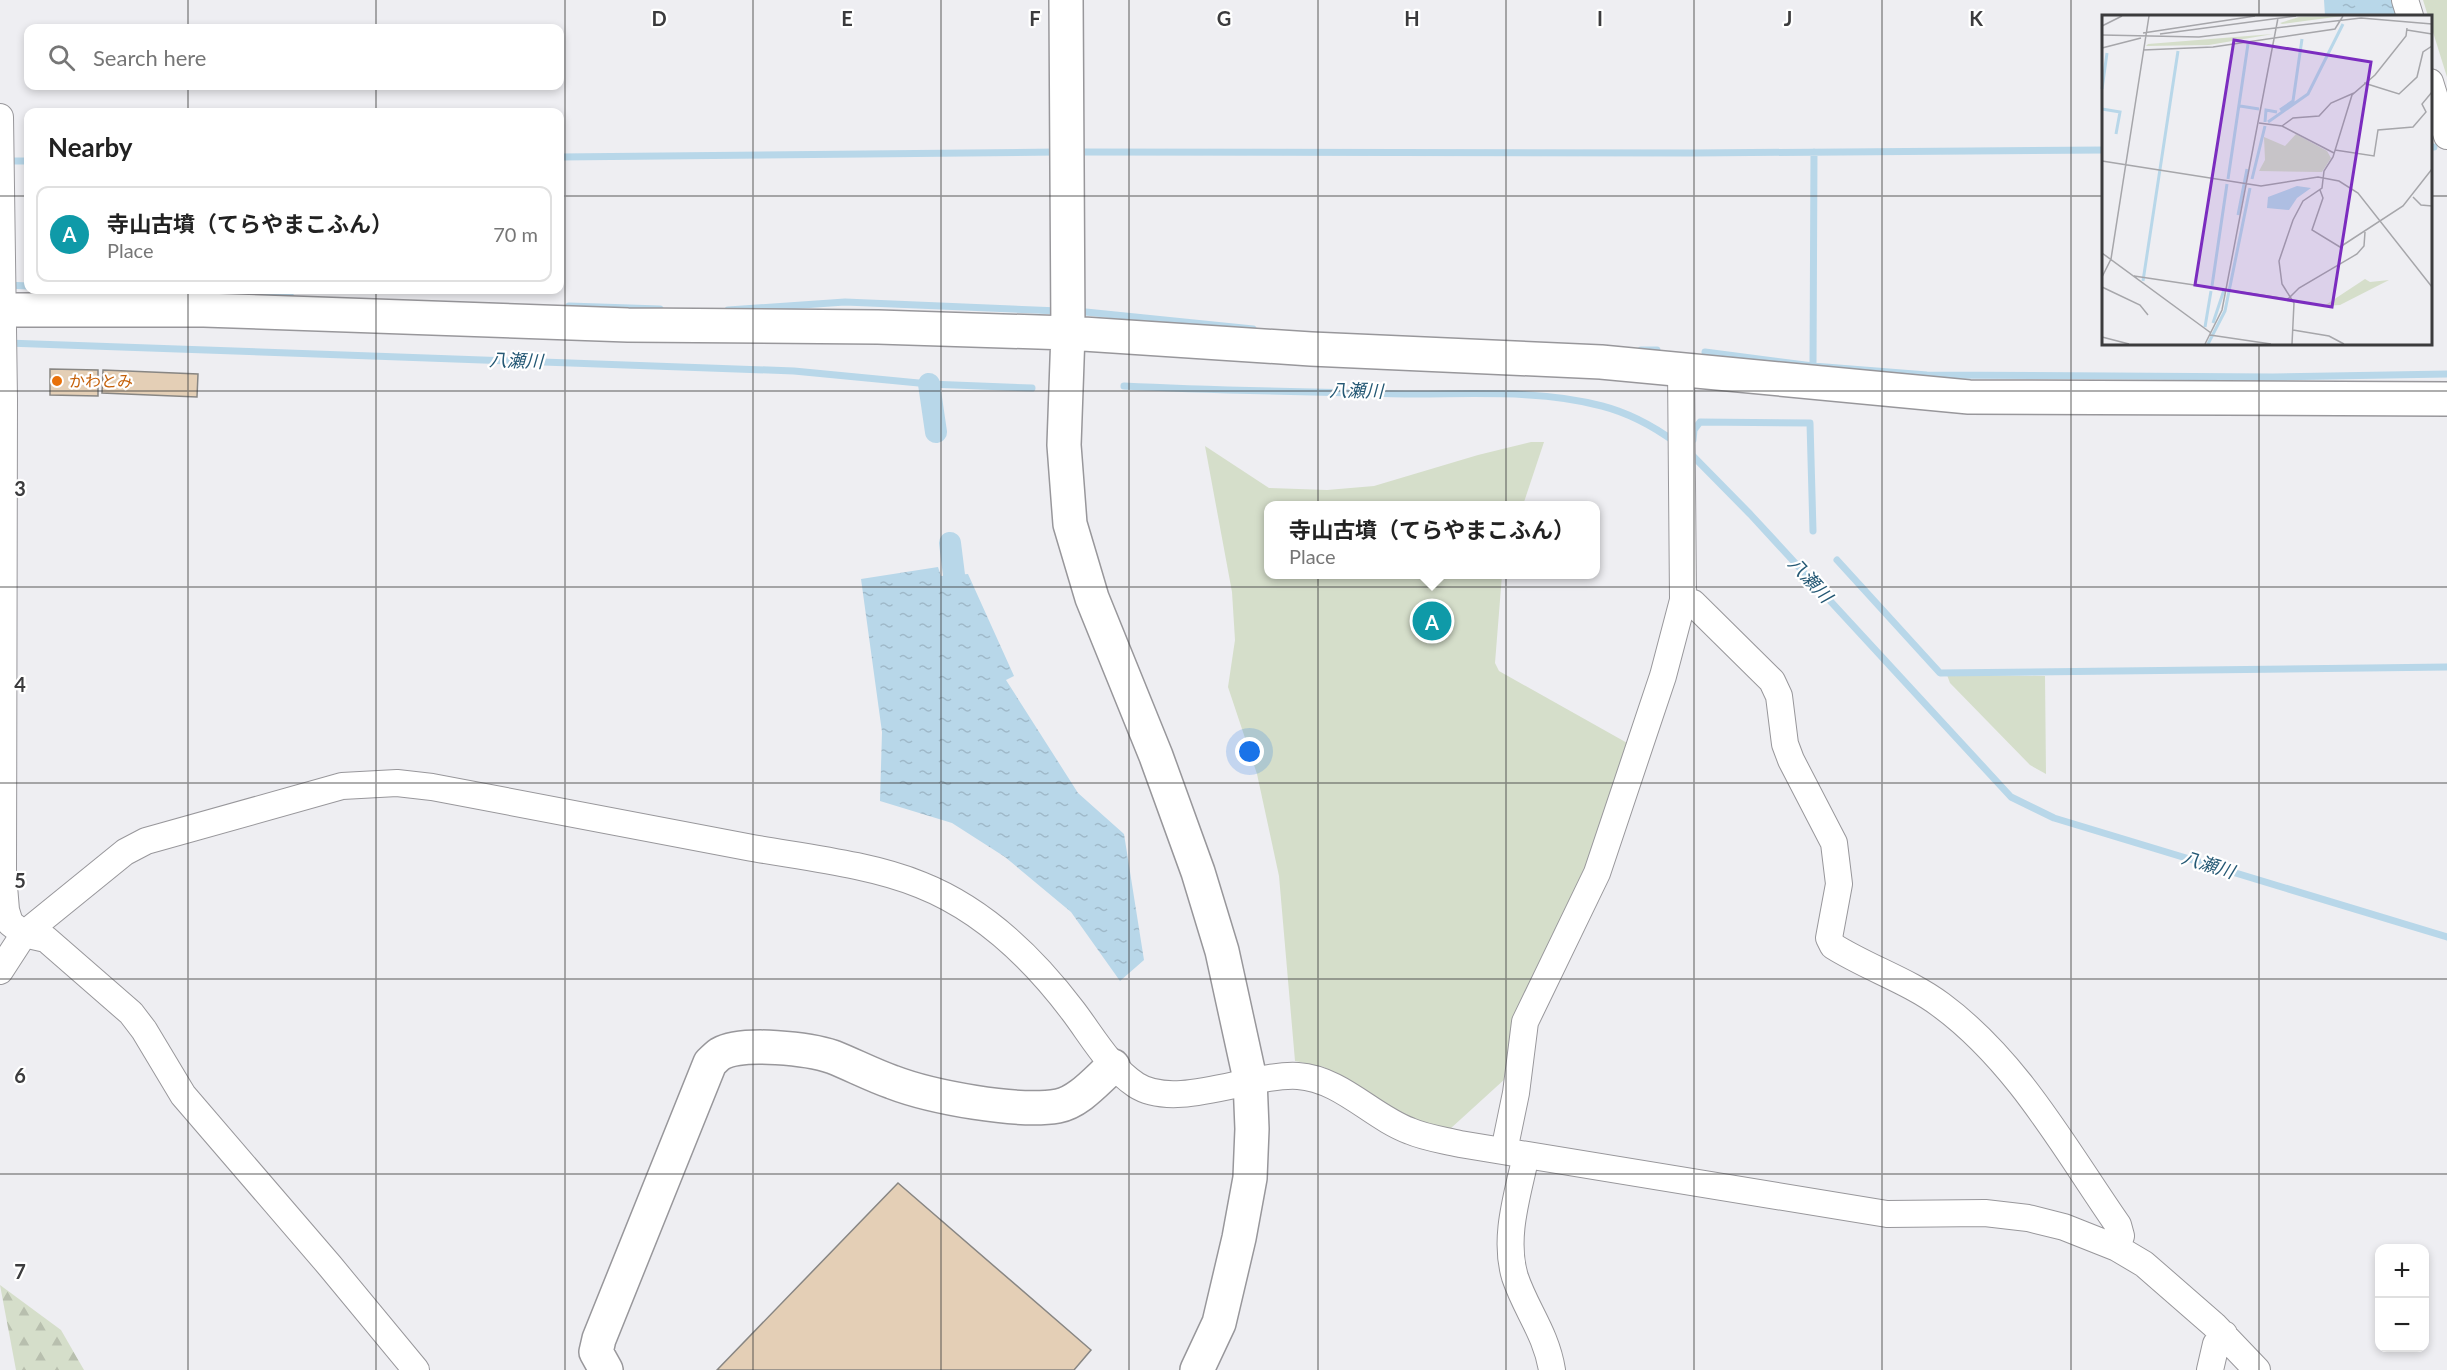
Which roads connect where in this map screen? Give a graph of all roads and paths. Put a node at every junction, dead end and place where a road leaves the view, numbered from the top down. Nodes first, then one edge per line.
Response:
1 (1066, 0) edge
2 (2405, 0) edge
3 (2410, 15) edge
4 (2432, 88) edge
5 (0, 117) edge
6 (2447, 135) edge
7 (1, 315) edge
8 (1068, 333) junction
9 (1681, 368) junction
10 (2447, 399) edge
11 (1683, 600) junction
12 (24, 934) junction
13 (0, 971) edge
14 (1113, 1066) junction
15 (1250, 1079) junction
16 (1515, 1153) junction
17 (2117, 1248) junction
18 (2224, 1334) junction
19 (416, 1370) edge
20 (606, 1370) edge
21 (1197, 1370) edge
22 (1552, 1370) edge
23 (2210, 1370) edge
24 (2257, 1370) edge

1 - 8 street
2 - 3 street
4 - 6 street
5 - 7 street
7 - 8 street
7 - 12 street
8 - 9 street
8 - 15 street
9 - 10 street
9 - 11 street
11 - 16 street
11 - 17 street
12 - 13 street
12 - 14 street
12 - 19 street
14 - 15 street
14 - 20 street
15 - 16 street
15 - 21 street
16 - 17 street
16 - 22 street
17 - 18 street
18 - 23 street
18 - 24 street

